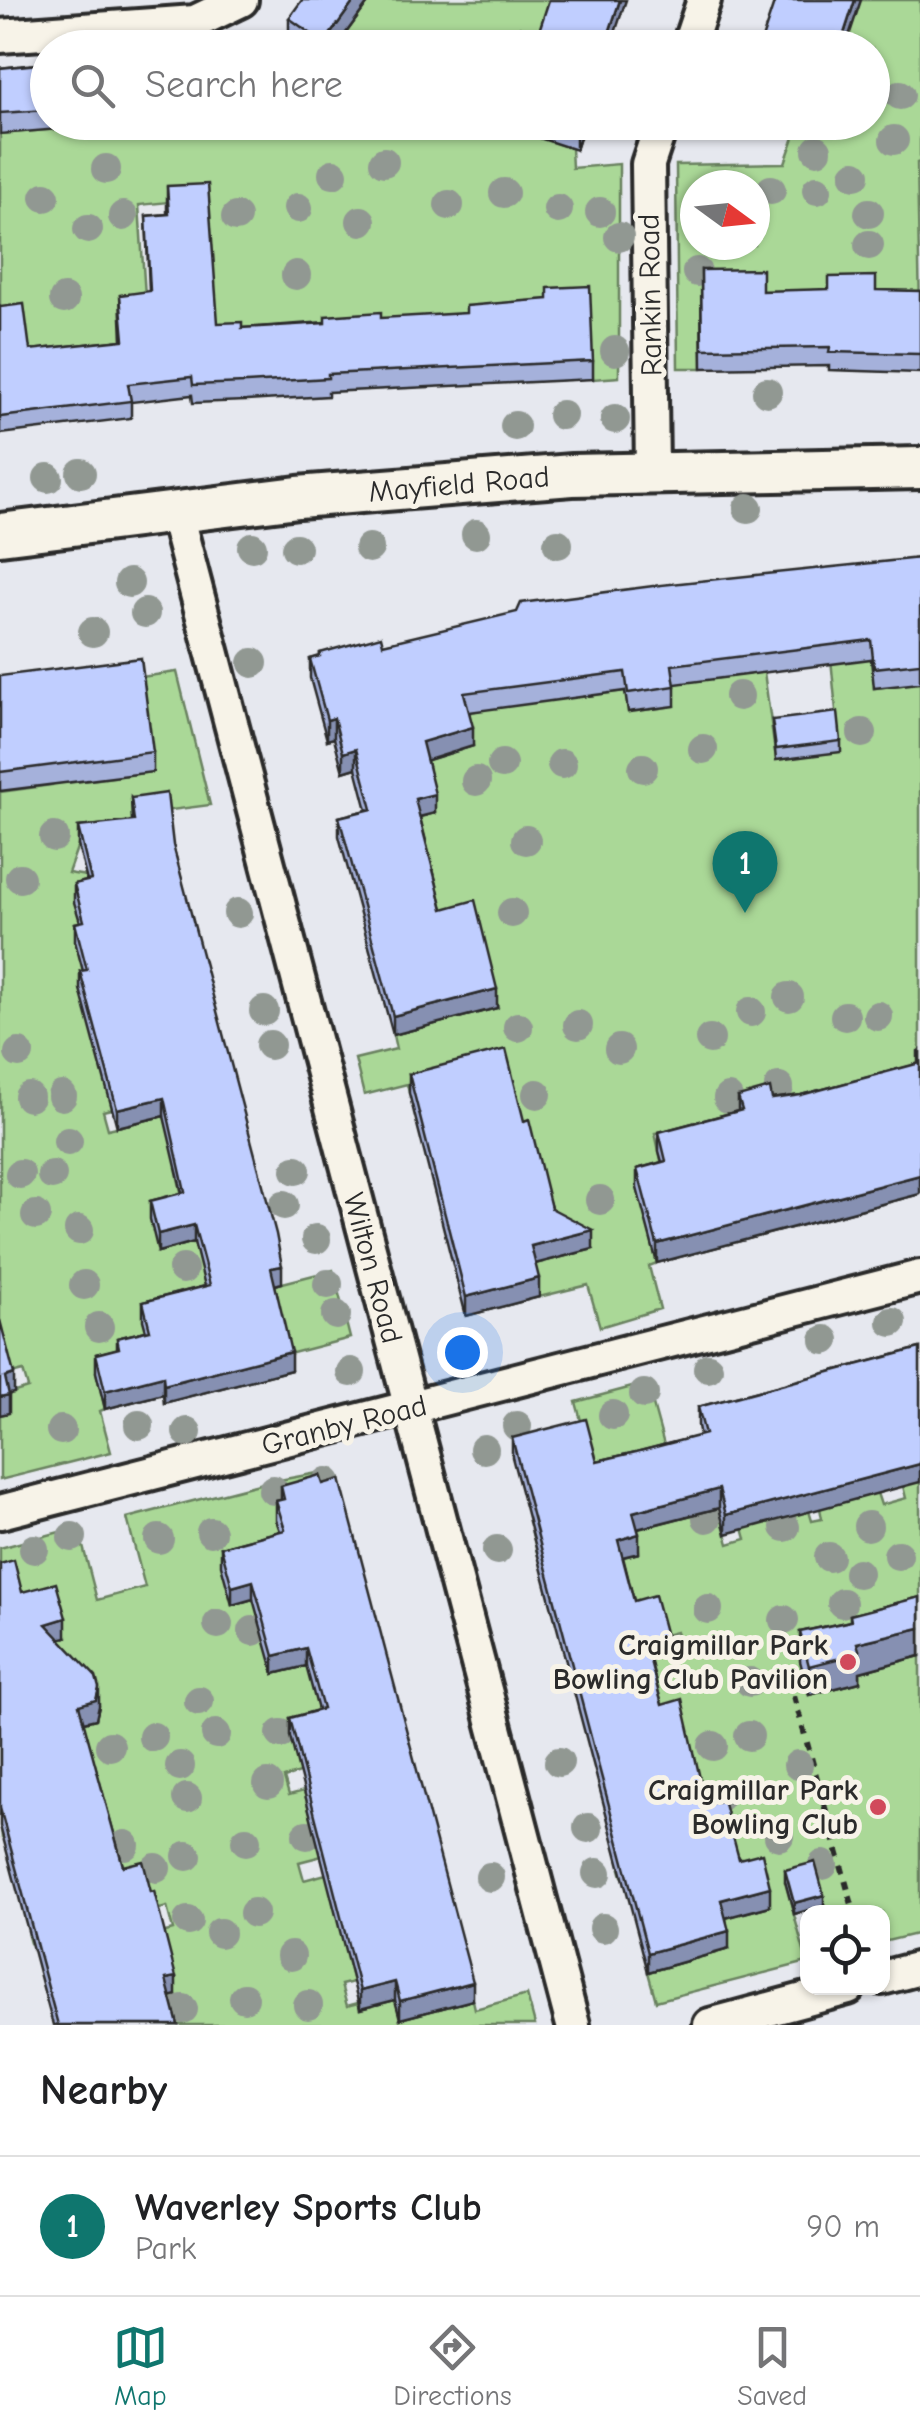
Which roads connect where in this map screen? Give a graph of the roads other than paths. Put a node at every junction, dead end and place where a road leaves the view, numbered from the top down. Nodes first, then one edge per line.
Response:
1 (240, 0) edge
2 (704, 0) edge
3 (84, 30) edge
4 (694, 30) edge
5 (30, 34) edge
6 (0, 36) edge
7 (656, 140) edge
8 (920, 468) edge
9 (652, 471) junction
10 (175, 510) junction
11 (0, 534) edge
12 (920, 1277) edge
13 (410, 1408) junction
14 (0, 1512) edge
15 (920, 1968) edge
16 (890, 1976) edge
17 (822, 1995) edge
18 (574, 2025) edge
19 (710, 2025) edge

1 - 3 street
2 - 4 street
5 - 6 street
7 - 9 street, Rankin Road
8 - 9 street, Mayfield Road
9 - 10 street, Mayfield Road
10 - 11 street, Mayfield Road
10 - 13 street, Wilton Road
12 - 13 street, Granby Road
13 - 14 street, Granby Road
13 - 18 street, Wilton Road
15 - 16 street
17 - 19 street

